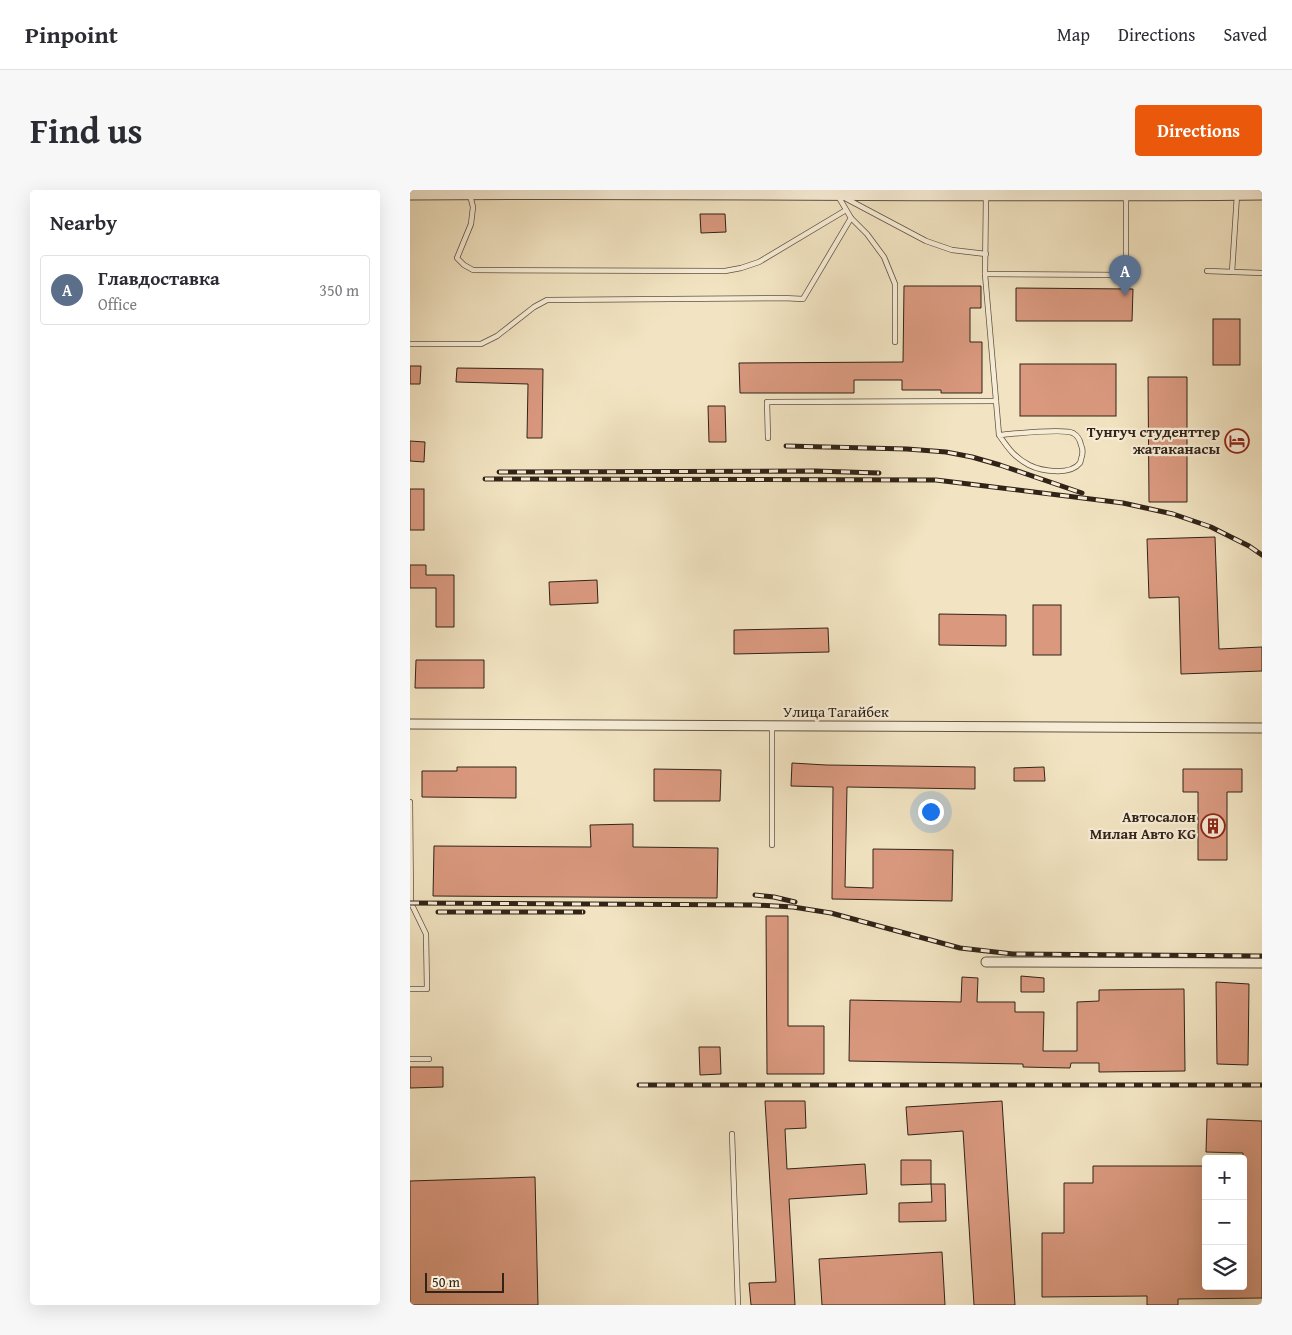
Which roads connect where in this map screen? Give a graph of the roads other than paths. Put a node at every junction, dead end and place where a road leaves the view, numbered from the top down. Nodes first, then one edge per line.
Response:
1 (578, 192) edge
2 (647, 192) edge
3 (942, 192) edge
4 (1150, 192) edge
5 (1232, 192) edge
6 (1083, 193) edge
7 (410, 194) edge
8 (470, 194) junction
9 (837, 194) junction
10 (1262, 194) edge
11 (986, 195) junction
12 (1126, 195) junction
13 (846, 210) junction
14 (852, 218) junction
15 (986, 254) junction
16 (1207, 271) dead end
17 (1232, 272) junction
18 (1262, 273) edge
19 (986, 274) junction
20 (895, 342) dead end
21 (410, 344) edge
22 (996, 401) junction
23 (1000, 434) junction
24 (768, 438) dead end
25 (410, 724) edge
26 (772, 726) junction
27 (1262, 728) edge
28 (410, 802) edge
29 (772, 845) dead end
30 (986, 962) dead end
31 (1262, 963) edge
32 (410, 989) edge
33 (410, 1059) edge
34 (429, 1059) dead end
35 (732, 1134) dead end
36 (738, 1305) edge

1 - 2 street
1 - 8 street
2 - 9 street
3 - 9 street
3 - 11 street
4 - 5 street
4 - 12 street
5 - 10 street
5 - 17 lane
6 - 11 street
6 - 12 street
7 - 8 street
8 - 13 lane
9 - 13 lane
9 - 15 lane
11 - 15 lane
12 - 19 lane
13 - 14 lane
14 - 20 lane
14 - 21 lane
15 - 19 lane
16 - 17 lane
17 - 18 lane
19 - 22 lane
22 - 23 lane
22 - 24 lane
23 - 23 lane
25 - 26 street, Улица Тагайбек
26 - 27 street, Улица Тагайбек
26 - 29 lane
28 - 32 lane
30 - 31 street
33 - 34 lane
35 - 36 lane

